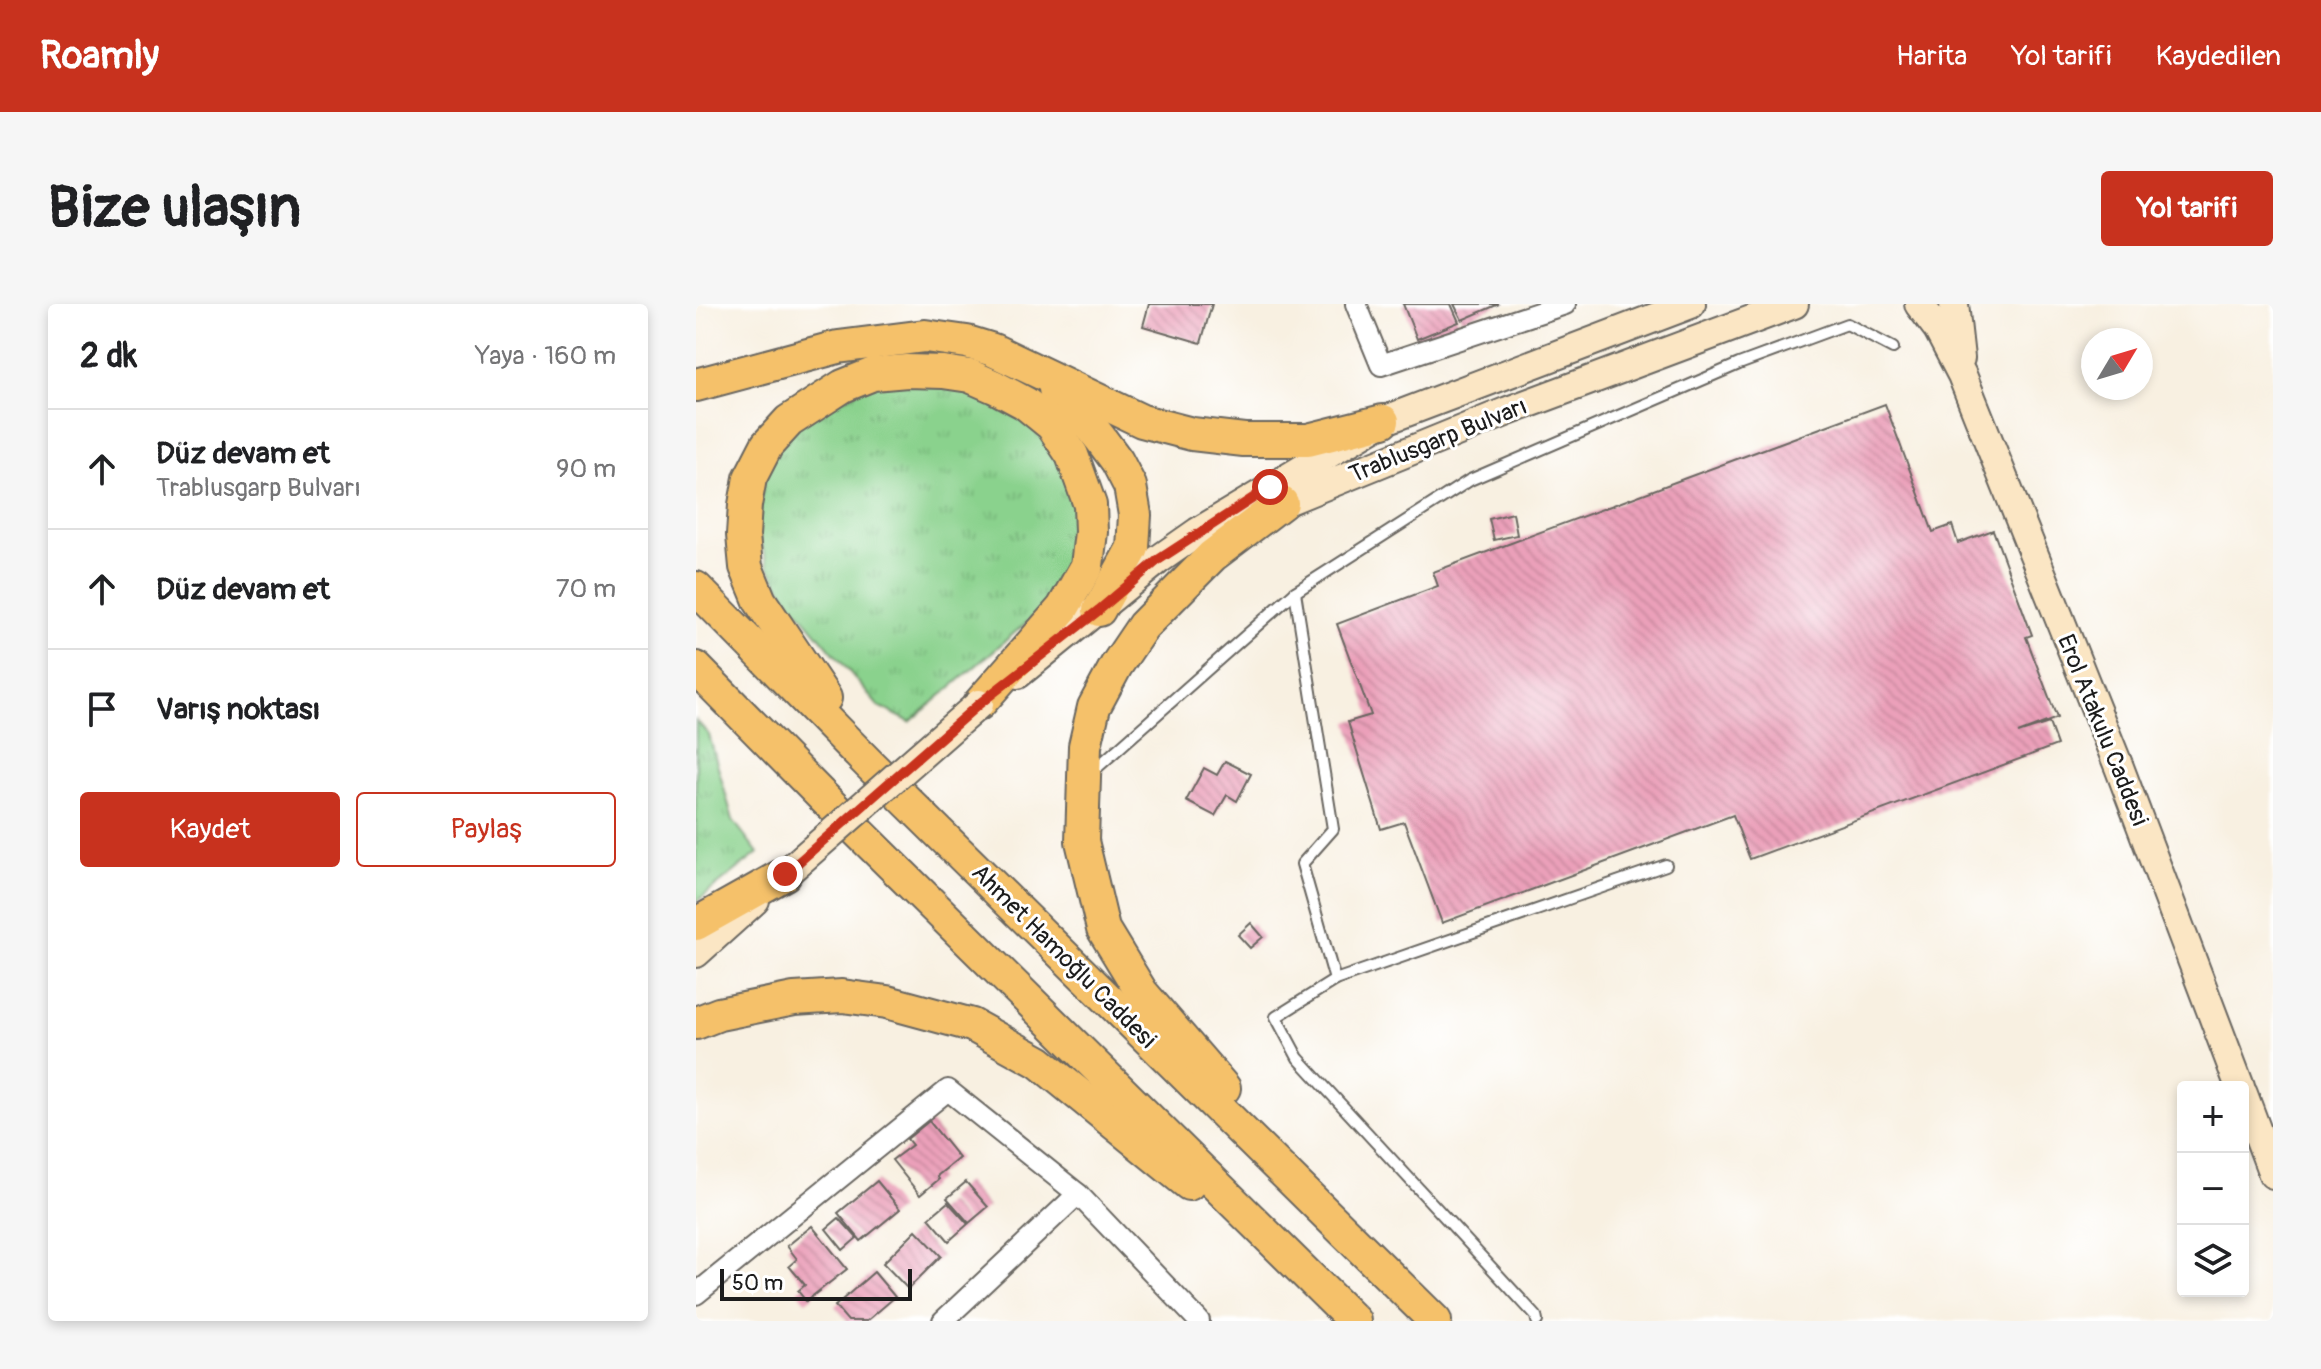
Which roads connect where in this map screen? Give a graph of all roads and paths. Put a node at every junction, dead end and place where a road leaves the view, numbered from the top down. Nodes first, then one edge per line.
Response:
1 (1356, 304) edge
2 (1565, 304) edge
3 (1691, 304) edge
4 (1794, 304) edge
5 (1919, 304) edge
6 (1954, 304) edge
7 (1893, 348) dead end
8 (1025, 365) junction
9 (1962, 375) junction
10 (696, 385) edge
11 (1383, 421) junction
12 (1282, 503) junction
13 (696, 588) edge
14 (1295, 592) junction
15 (1099, 610) junction
16 (696, 668) edge
17 (696, 692) edge
18 (979, 704) junction
19 (869, 764) junction
20 (1084, 779) junction
21 (825, 799) junction
22 (1666, 865) dead end
23 (785, 874) junction
24 (696, 924) edge
25 (696, 953) edge
26 (1335, 980) junction
27 (696, 1023) edge
28 (2238, 1081) edge
29 (2249, 1106) edge
30 (2268, 1146) edge
31 (2273, 1174) edge
32 (1078, 1194) junction
33 (1324, 1212) junction
34 (1287, 1256) junction
35 (696, 1294) edge
36 (943, 1321) edge
37 (1199, 1321) edge
38 (1354, 1321) edge
39 (1435, 1321) edge
40 (1537, 1321) edge

1 - 2 street
3 - 11 main road, Trablusgarp Bulvarı
4 - 12 main road, Trablusgarp Bulvarı
5 - 9 main road
6 - 9 main road
7 - 14 lane
8 - 10 highway
8 - 11 highway
8 - 15 highway
9 - 28 main road, Erol Atakulu Caddesi
11 - 15 main road, Trablusgarp Bulvarı
12 - 15 main road, Trablusgarp Bulvarı
12 - 20 highway
13 - 19 highway, Ahmet Hamoğlu Caddesi
14 - 20 lane
14 - 26 lane
15 - 18 main road, Trablusgarp Bulvarı
16 - 21 highway
17 - 21 highway
18 - 19 highway
18 - 23 main road, Trablusgarp Bulvarı, bridge
19 - 33 highway, Ahmet Hamoğlu Caddesi
20 - 33 highway
21 - 34 highway
22 - 26 lane
23 - 24 highway
23 - 25 main road, Trablusgarp Bulvarı
26 - 40 lane
27 - 34 highway
29 - 30 main road
30 - 31 main road
32 - 35 street
32 - 36 street
32 - 37 street
33 - 39 highway, Ahmet Hamoğlu Caddesi
34 - 38 highway

